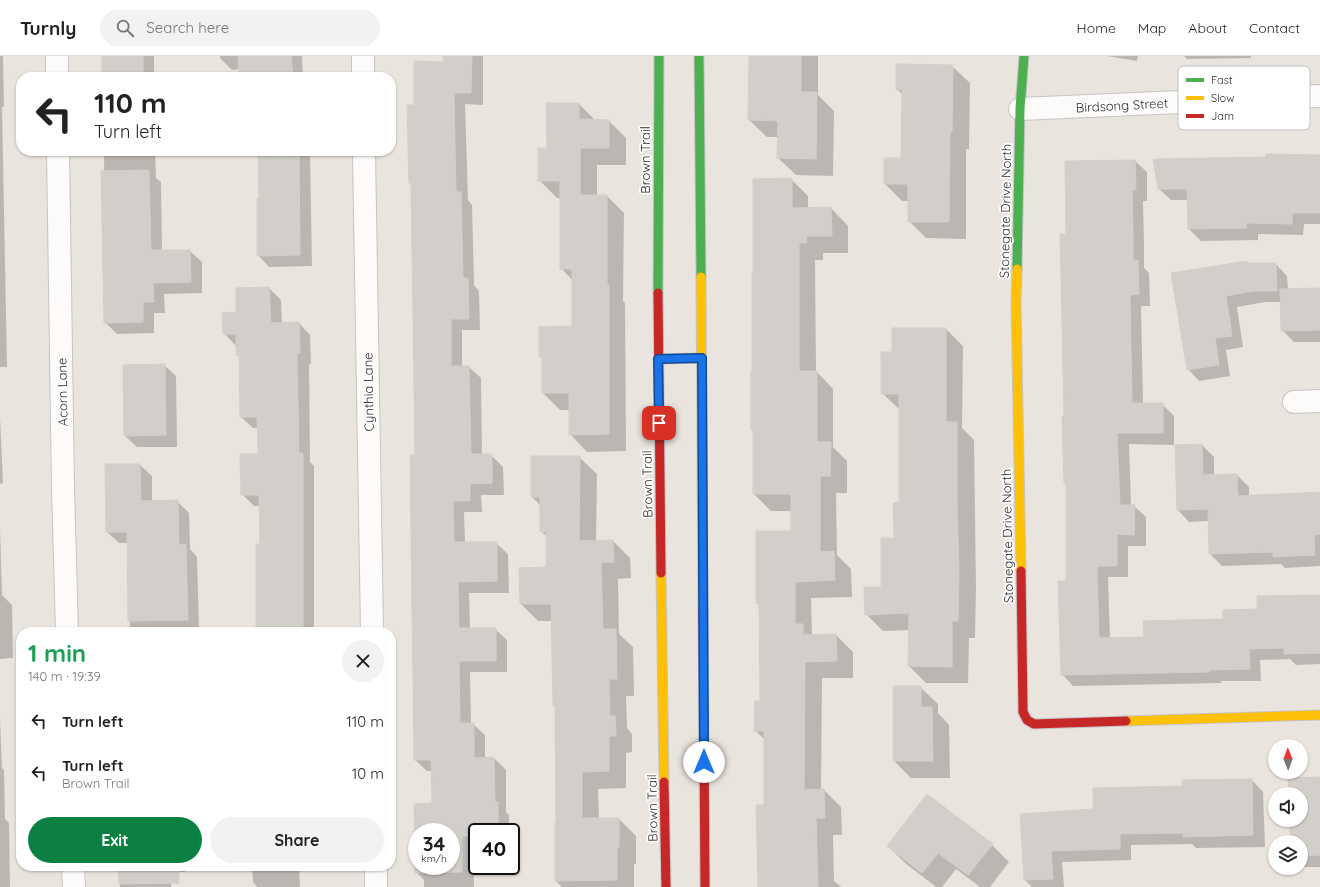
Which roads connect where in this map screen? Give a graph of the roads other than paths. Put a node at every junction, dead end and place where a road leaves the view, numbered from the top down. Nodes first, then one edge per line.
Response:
1 (57, 56) edge
2 (363, 56) edge
3 (659, 56) edge
4 (700, 56) edge
5 (1024, 56) edge
6 (57, 72) edge
7 (363, 72) edge
8 (1310, 96) edge
9 (1320, 96) edge
10 (1178, 102) edge
11 (1020, 109) junction
12 (58, 156) edge
13 (364, 156) edge
14 (702, 358) junction
15 (658, 359) junction
16 (1320, 401) edge
17 (1294, 402) dead end
18 (67, 627) edge
19 (372, 627) edge
20 (1320, 715) edge
21 (73, 871) edge
22 (376, 871) edge
23 (74, 887) edge
24 (376, 887) edge
25 (666, 887) edge
26 (705, 887) edge

1 - 6 street
2 - 7 street
3 - 15 street, Brown Trail
4 - 14 street
5 - 11 street, Stonegate Drive North
8 - 9 street, Birdsong Street
10 - 11 street, Birdsong Street
11 - 20 street, Stonegate Drive North
12 - 18 street, Acorn Lane
13 - 19 street, Cynthia Lane
14 - 15 street
14 - 26 street
15 - 25 street, Brown Trail
16 - 17 street
21 - 23 street
22 - 24 street

